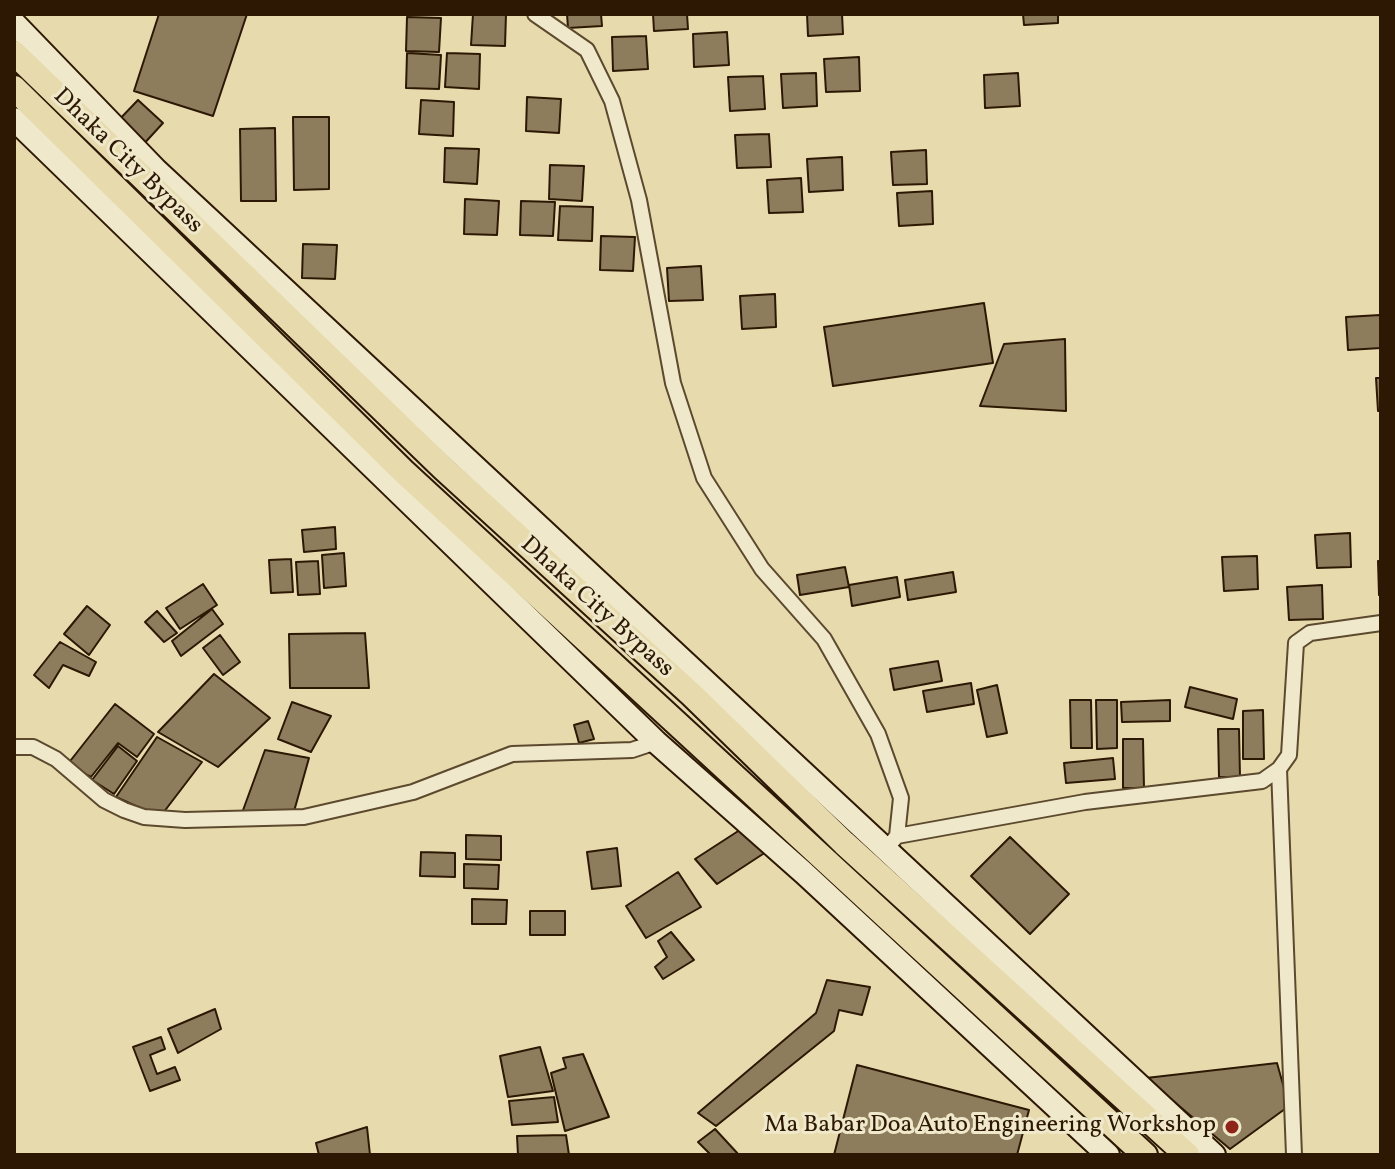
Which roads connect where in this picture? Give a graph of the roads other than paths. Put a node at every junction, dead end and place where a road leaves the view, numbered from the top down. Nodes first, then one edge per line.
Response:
1 (535, 14) edge
2 (14, 23) edge
3 (14, 53) edge
4 (14, 88) edge
5 (14, 119) edge
6 (1381, 623) edge
7 (656, 742) junction
8 (14, 747) edge
9 (1279, 769) junction
10 (891, 843) junction
11 (1108, 1155) edge
12 (1145, 1155) edge
13 (1187, 1155) edge
14 (1214, 1155) edge
15 (1294, 1155) edge

1 - 10 street
2 - 10 main road
3 - 13 highway, Dhaka City Bypass
4 - 12 highway, Dhaka City Bypass
5 - 7 main road
6 - 9 street
7 - 8 street
7 - 11 main road
9 - 10 street
9 - 15 street
10 - 14 main road

